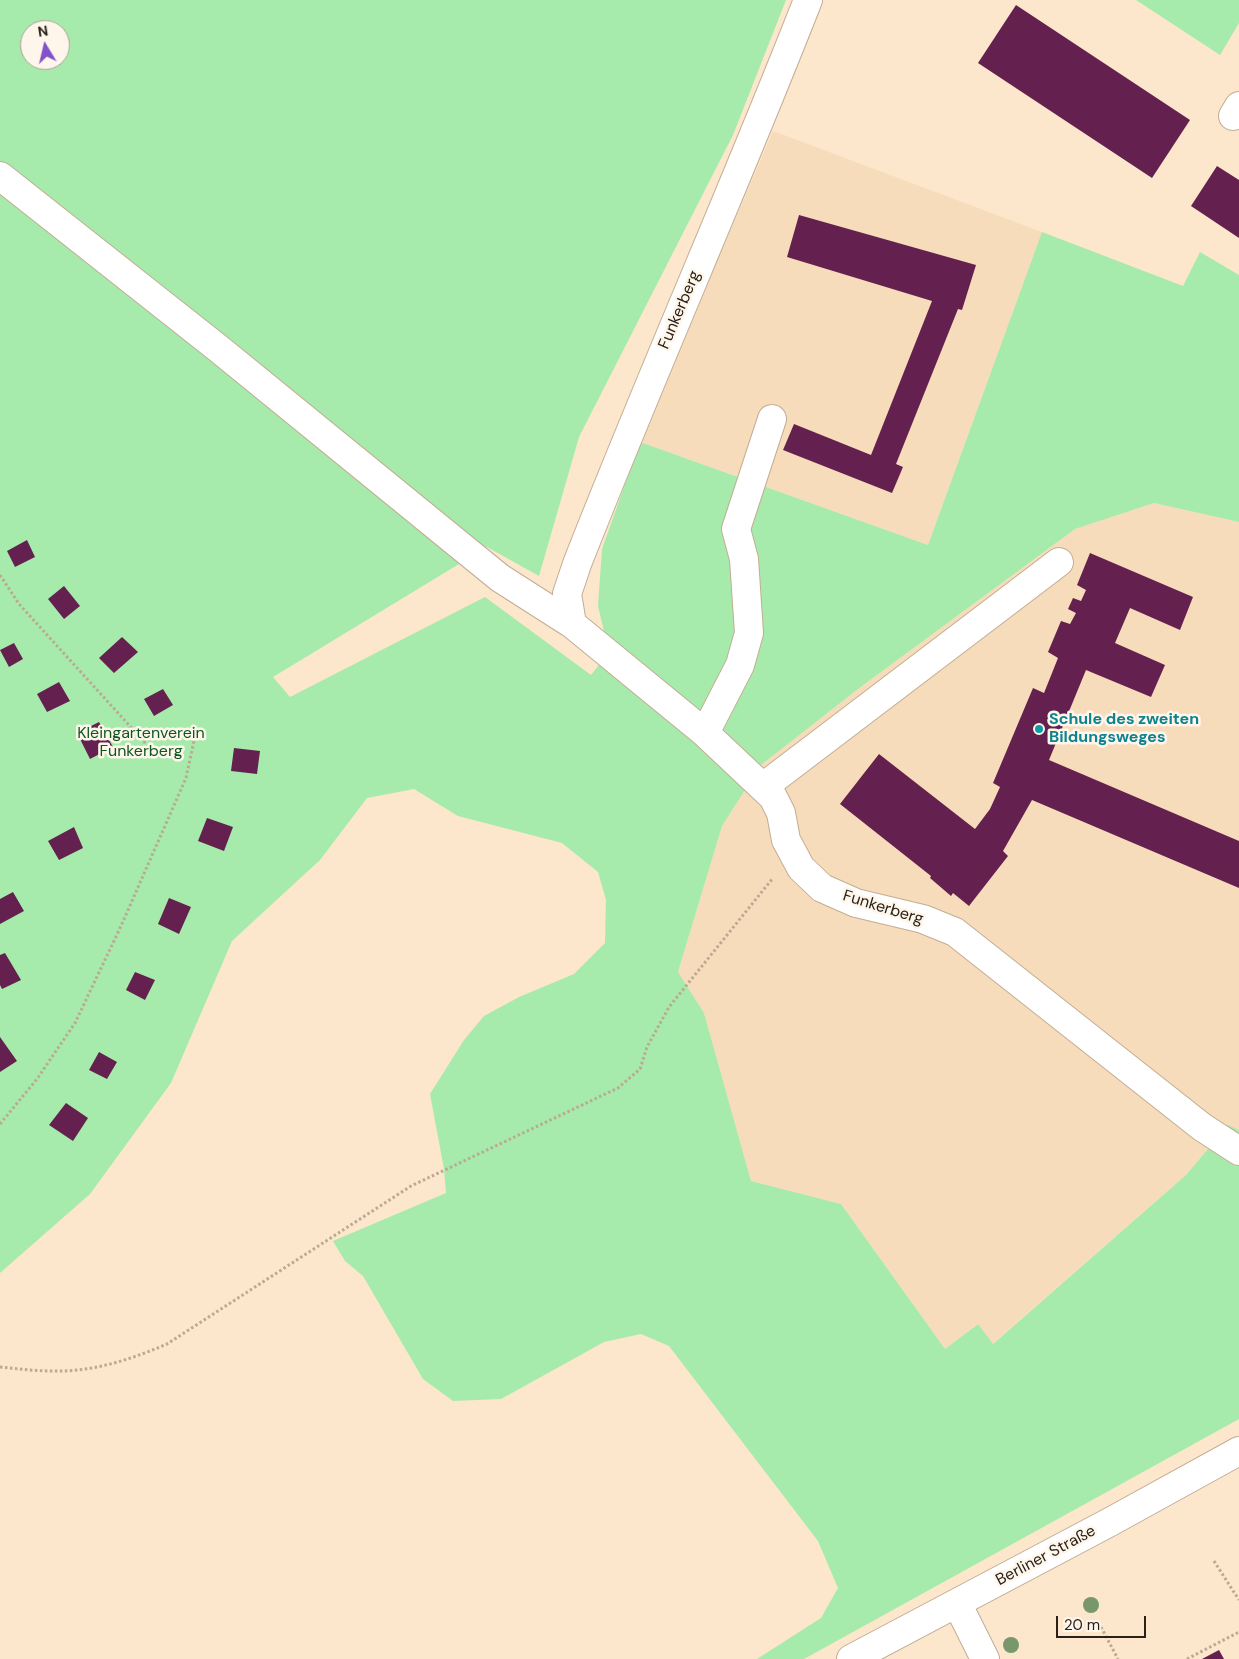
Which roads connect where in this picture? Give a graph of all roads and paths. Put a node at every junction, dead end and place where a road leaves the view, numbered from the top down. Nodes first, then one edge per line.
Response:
1 (808, 0) edge
2 (0, 176) edge
3 (772, 419) dead end
4 (1058, 562) dead end
5 (0, 575) edge
6 (572, 624) junction
7 (705, 732) junction
8 (195, 736) dead end
9 (158, 757) dead end
10 (763, 787) junction
11 (793, 853) junction
12 (0, 1124) edge
13 (1239, 1151) edge
14 (0, 1367) edge
15 (1239, 1451) edge
16 (1214, 1561) dead end
17 (1239, 1600) edge
18 (957, 1603) junction
19 (1102, 1627) dead end
20 (1239, 1632) edge
21 (851, 1659) edge
22 (985, 1659) edge
23 (1118, 1659) edge
24 (1187, 1659) edge

1 - 6 street, Funkerberg
2 - 6 street, Funkerberg
3 - 7 street
4 - 10 street
5 - 9 path
6 - 7 street, Funkerberg
7 - 10 street, Funkerberg
8 - 12 path
10 - 11 street, Funkerberg
11 - 13 street, Funkerberg
11 - 14 path
15 - 18 street, Berliner Straße
16 - 17 path
18 - 21 street, Berliner Straße
18 - 22 street
19 - 23 path
20 - 24 path

